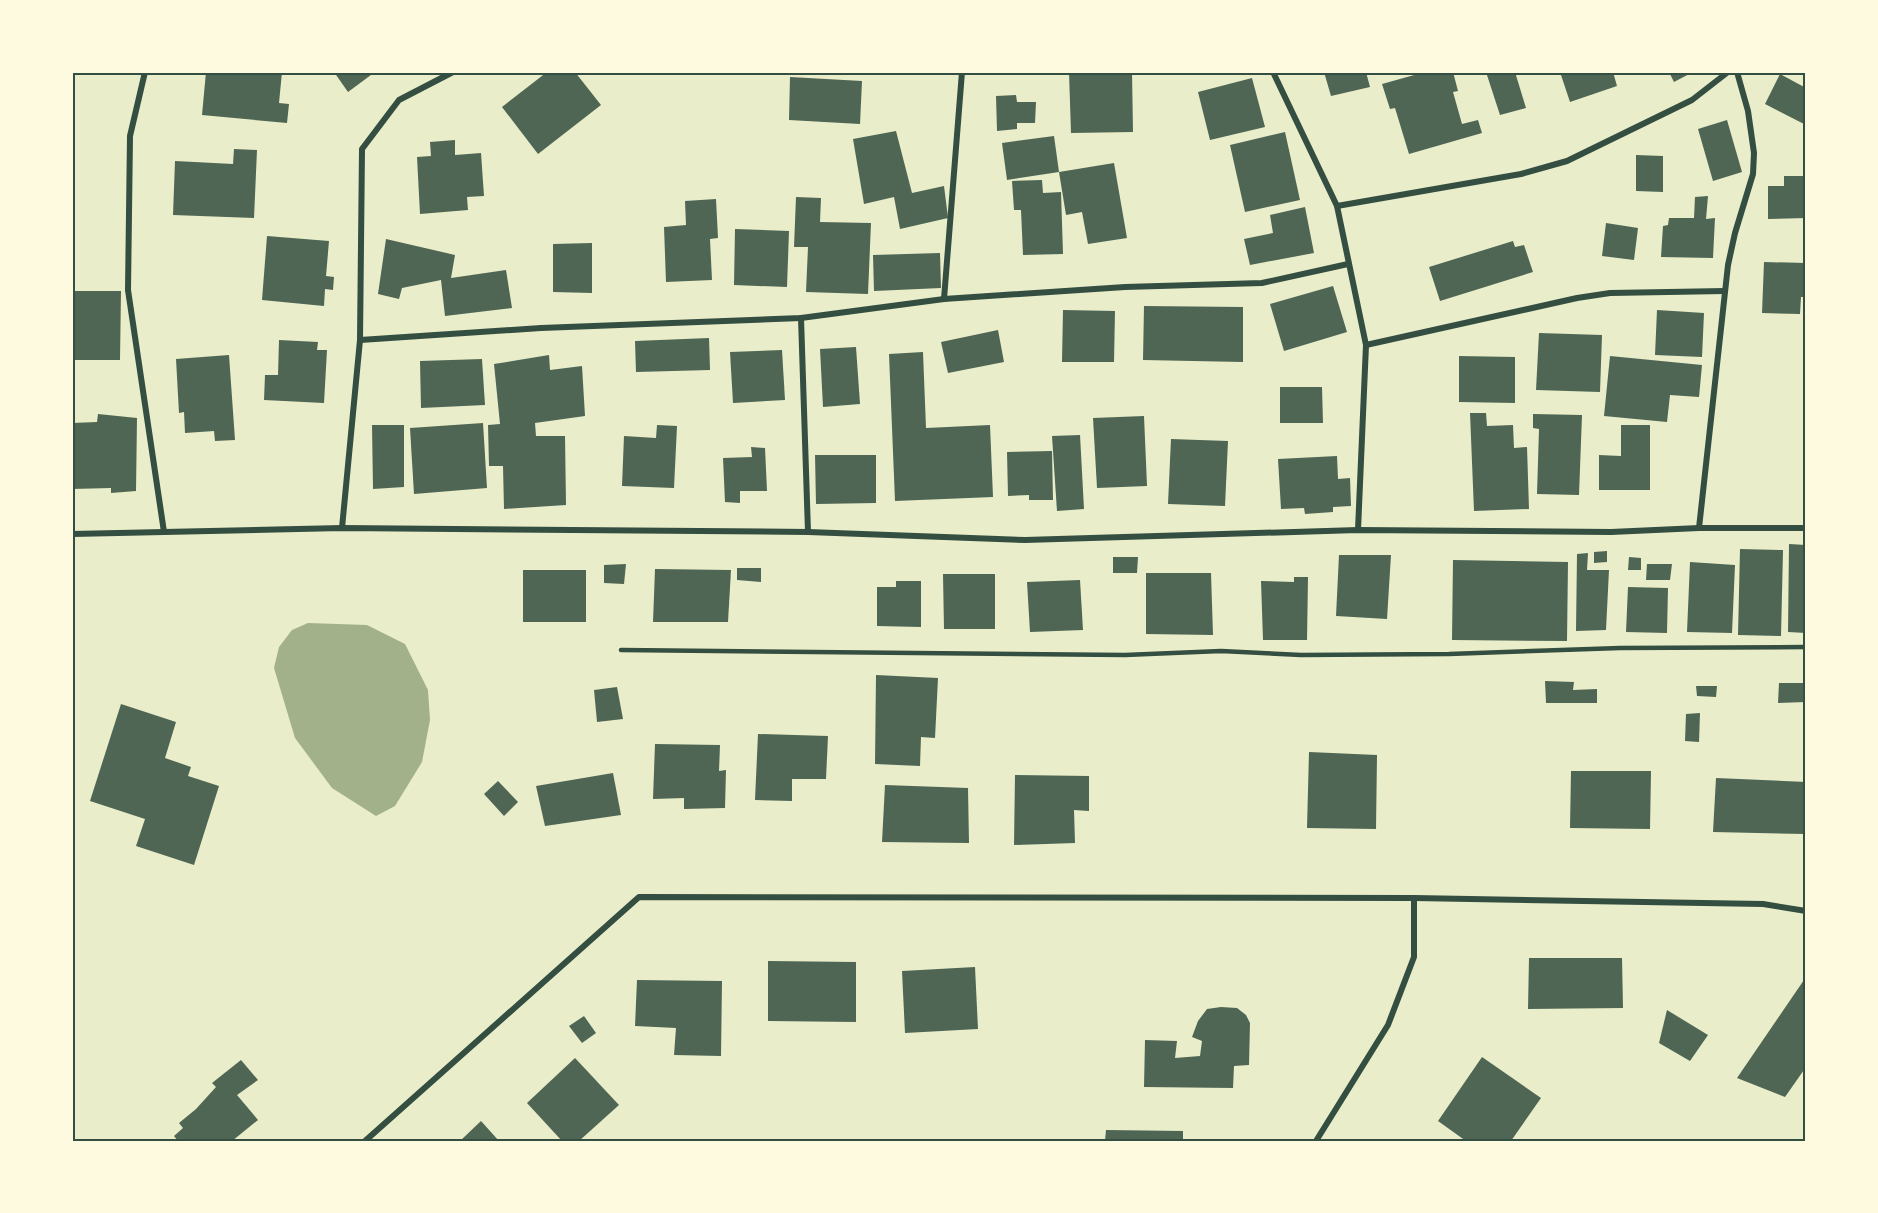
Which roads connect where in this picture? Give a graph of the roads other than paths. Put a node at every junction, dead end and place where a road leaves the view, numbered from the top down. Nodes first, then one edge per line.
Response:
1 (145, 72) edge
2 (453, 72) edge
3 (962, 72) edge
4 (1273, 72) edge
5 (1728, 72) edge
6 (1737, 72) edge
7 (1337, 206) junction
8 (1348, 264) junction
9 (1725, 291) junction
10 (944, 299) junction
11 (801, 318) junction
12 (360, 339) junction
13 (1366, 345) junction
14 (342, 528) junction
15 (1699, 528) junction
16 (1806, 528) edge
17 (1358, 530) junction
18 (164, 532) junction
19 (808, 532) junction
20 (72, 534) edge
21 (1806, 647) edge
22 (621, 650) dead end
23 (1414, 898) junction
24 (1806, 911) edge
25 (364, 1141) edge
26 (1317, 1141) edge

1 - 18 street
2 - 12 street
3 - 10 street
4 - 7 street
5 - 7 street
6 - 9 street
7 - 8 street
8 - 10 street
8 - 13 street
9 - 13 street
9 - 15 street
10 - 11 street
11 - 12 street
11 - 19 street
12 - 14 street
13 - 17 street
14 - 18 street
14 - 19 street
15 - 16 street
15 - 17 street
17 - 19 street
18 - 20 street
21 - 22 lane
23 - 24 street
23 - 25 street
23 - 26 street

